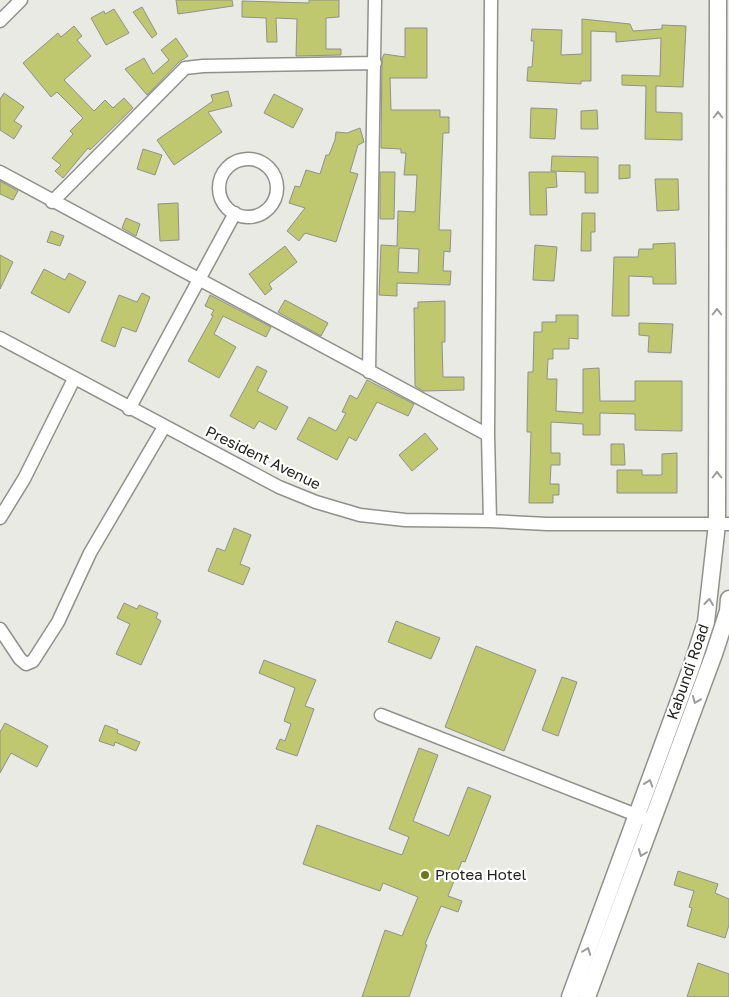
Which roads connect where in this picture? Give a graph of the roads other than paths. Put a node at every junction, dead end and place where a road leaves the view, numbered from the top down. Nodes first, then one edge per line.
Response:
1 (21, 0) edge
2 (375, 0) edge
3 (491, 0) edge
4 (722, 8) edge
5 (0, 20) edge
6 (374, 63) junction
7 (723, 81) edge
8 (723, 140) edge
9 (0, 172) edge
10 (52, 202) junction
11 (723, 208) edge
12 (235, 213) junction
13 (723, 270) edge
14 (199, 280) junction
15 (723, 336) edge
16 (0, 338) edge
17 (369, 372) junction
18 (74, 378) junction
19 (129, 408) junction
20 (723, 417) edge
21 (164, 427) junction
22 (488, 435) junction
23 (0, 518) edge
24 (490, 521) junction
25 (723, 524) edge
26 (729, 599) edge
27 (0, 630) edge
28 (382, 716) dead end
29 (646, 819) junction
30 (570, 997) edge
31 (587, 997) edge

1 - 5 street
2 - 6 street
3 - 22 street
4 - 7 street, Kabundi Road
6 - 10 street
6 - 17 street
8 -> 7 street, Kabundi Road
8 - 11 street, Kabundi Road
9 - 10 street
10 - 14 street
11 - 13 street, Kabundi Road
12 - 12 street
12 - 14 street
15 -> 13 street, Kabundi Road
14 - 17 street
14 - 19 street
15 - 20 street, Kabundi Road
16 - 18 street, President Avenue
17 - 22 street
18 - 19 street, President Avenue
18 - 23 street
19 - 21 street, President Avenue
25 -> 20 street, Kabundi Road
21 - 24 street, President Avenue
21 - 27 street
22 - 24 street
24 - 25 street, President Avenue
29 -> 25 street, Kabundi Road
26 -> 29 street, Kabundi Road
28 - 29 street
30 -> 29 street, Kabundi Road
29 -> 31 street, Kabundi Road

